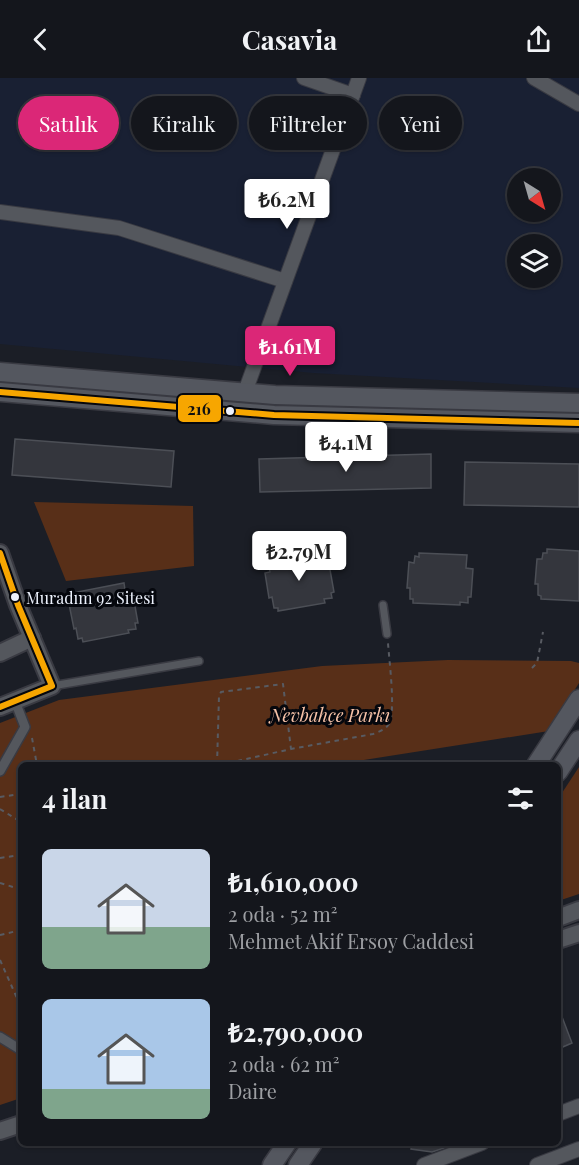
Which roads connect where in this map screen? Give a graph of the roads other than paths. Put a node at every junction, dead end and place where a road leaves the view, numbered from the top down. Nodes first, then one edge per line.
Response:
1 (304, 78) edge
2 (359, 78) edge
3 (534, 78) edge
4 (353, 95) junction
5 (579, 104) edge
6 (0, 212) edge
7 (285, 281) junction
8 (0, 372) edge
9 (0, 392) edge
10 (245, 392) junction
11 (579, 402) edge
12 (579, 423) edge
13 (0, 553) edge
14 (383, 605) dead end
15 (387, 634) road end
16 (32, 638) junction
17 (0, 653) edge
18 (200, 661) dead end
19 (52, 686) junction
20 (579, 699) edge
21 (7, 704) edge
22 (579, 740) edge
23 (538, 762) edge
24 (561, 767) edge
25 (0, 771) edge
26 (579, 910) edge
27 (561, 917) edge
28 (579, 933) edge
29 (561, 939) edge
30 (0, 1037) edge
31 (18, 1048) edge
32 (579, 1106) edge
33 (561, 1113) edge
34 (18, 1125) edge
35 (0, 1131) edge
36 (285, 1146) edge
37 (311, 1146) edge
38 (474, 1146) edge
39 (579, 1149) edge
40 (276, 1164) edge
41 (298, 1165) edge
42 (424, 1165) edge
43 (537, 1165) edge

1 - 4 street
2 - 4 street
3 - 5 street
4 - 7 street
6 - 7 street
7 - 10 street
8 - 10 main road
9 - 12 main road
10 - 11 main road
13 - 16 street
14 - 15 lane
16 - 17 street
16 - 19 street
18 - 19 lane
19 - 21 street
20 - 23 main road
21 - 25 street
22 - 24 main road
26 - 27 street
28 - 29 street
30 - 31 street
32 - 33 street
34 - 35 street
36 - 40 main road
37 - 41 main road
38 - 42 street
39 - 43 street

